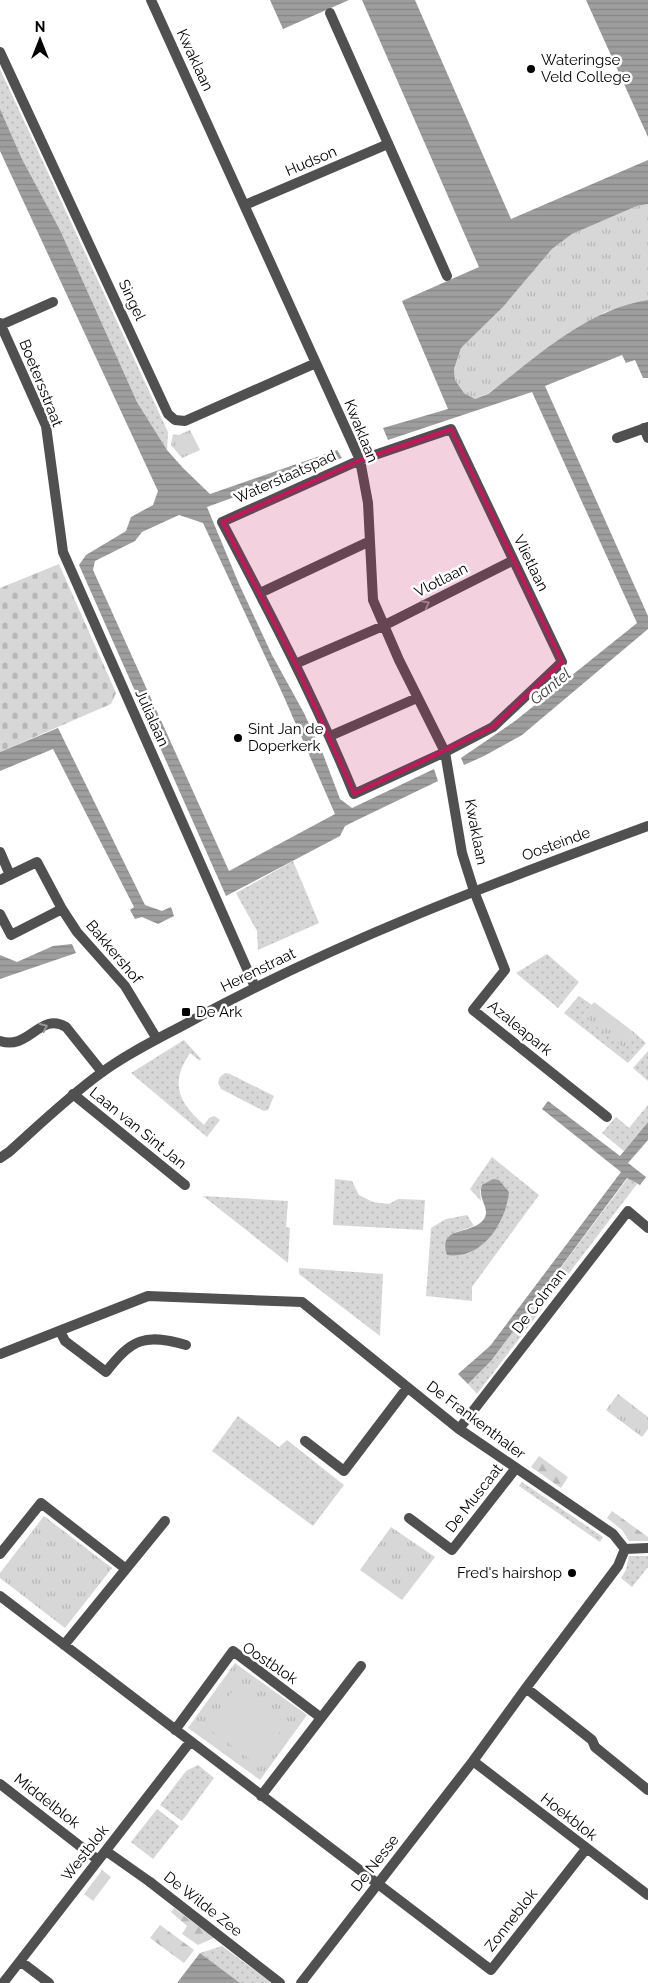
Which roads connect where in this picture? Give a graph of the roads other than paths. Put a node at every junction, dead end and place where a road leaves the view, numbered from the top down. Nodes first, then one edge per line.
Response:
1 (151, 0) edge
2 (330, 13) dead end
3 (0, 52) edge
4 (388, 144) junction
5 (245, 205) junction
6 (447, 276) dead end
7 (53, 302) dead end
8 (1, 324) edge
9 (316, 363) junction
10 (647, 431) edge
11 (616, 438) dead end
12 (50, 454) joint
13 (360, 460) junction
14 (368, 542) junction
15 (512, 561) junction
16 (260, 593) junction
17 (383, 626) junction
18 (295, 664) junction
19 (417, 698) junction
20 (330, 736) junction
21 (445, 752) junction
22 (648, 826) edge
23 (0, 852) edge
24 (10, 875) junction
25 (0, 880) edge
26 (474, 891) junction
27 (62, 909) junction
28 (0, 914) edge
29 (255, 987) junction
30 (157, 1039) junction
31 (0, 1041) edge
32 (102, 1072) junction
33 (73, 1094) junction
34 (607, 1117) dead end
35 (0, 1158) edge
36 (185, 1185) dead end
37 (648, 1228) edge
38 (60, 1331) junction
39 (186, 1345) dead end
40 (0, 1354) edge
41 (407, 1388) junction
42 (459, 1429) junction
43 (305, 1441) dead end
44 (516, 1468) junction
45 (409, 1518) dead end
46 (165, 1521) dead end
47 (648, 1548) edge
48 (625, 1549) junction
49 (0, 1554) edge
50 (126, 1568) junction
51 (0, 1596) edge
52 (64, 1645) junction
53 (361, 1666) dead end
54 (526, 1688) junction
55 (320, 1717) junction
56 (174, 1730) junction
57 (190, 1742) junction
58 (473, 1762) junction
59 (0, 1784) edge
60 (648, 1790) edge
61 (261, 1796) junction
62 (586, 1849) junction
63 (106, 1851) junction
64 (98, 1860) junction
65 (378, 1884) junction
66 (648, 1895) edge
67 (20, 1961) junction
68 (3, 1983) edge
69 (49, 1983) edge
70 (280, 1983) edge
71 (301, 1983) edge

1 - 5 street, Kwaklaan
2 - 4 street
3 - 9 street, Singel
4 - 5 street, Hudson
4 - 6 street
5 - 9 street, Kwaklaan
7 - 8 street, Boetersstraat
8 - 12 street, Boetersstraat
9 - 13 street, Kwaklaan
10 - 11 street
12 - 29 street, Julialaan
13 - 14 street, Kwaklaan
13 - 15 street, Vlietlaan
13 - 16 street, Waterstaatspad
14 - 16 street
14 - 17 street, Kwaklaan
17 -> 15 street, Vlotlaan
15 - 21 street, Vlietlaan
16 - 18 street
17 - 18 street, Vlotlaan
17 - 19 street, Kwaklaan
18 - 20 street
19 - 20 street
19 - 21 street, Kwaklaan
20 - 21 street
21 - 26 street, Kwaklaan
22 - 26 street, Oosteinde
23 - 24 street
24 - 25 street, Bakkershof
24 - 27 street, Bakkershof
26 - 29 street, Herenstraat
26 - 34 street, Azaleapark
27 - 28 street
27 - 30 street, Bakkershof
29 - 30 street, Herenstraat
30 - 32 street, Herenstraat
31 -> 32 street
32 - 33 street, Herenstraat
33 - 35 street, Herenstraat
33 - 36 street, Laan van Sint Jan
37 - 42 street, De Colman
38 - 39 street
38 - 40 street, De Frankenthaler
38 - 41 street, De Frankenthaler
41 - 42 street, De Frankenthaler
41 - 43 street
42 - 44 street, De Frankenthaler
44 - 45 street, De Muscaat
44 - 48 street, De Frankenthaler
46 - 50 street
47 - 48 street
48 - 54 street
49 - 50 street
50 - 52 street
51 - 52 street
52 - 56 street
53 - 55 street
54 - 58 street
54 - 60 street
55 - 56 street, Oostblok
55 - 61 street
56 - 57 street
57 - 61 street
57 - 63 street, Westblok
58 - 62 street, Hoekblok
58 - 65 street, De Nesse
59 - 64 street, Middelblok
61 - 65 street
62 - 65 street, Zonneblok
62 - 66 street, Hoekblok
63 - 64 street, Westblok
63 - 70 street, De Wilde Zee
64 - 67 street, Westblok
65 - 71 street, De Nesse
67 - 68 street, Westblok
67 - 69 street

